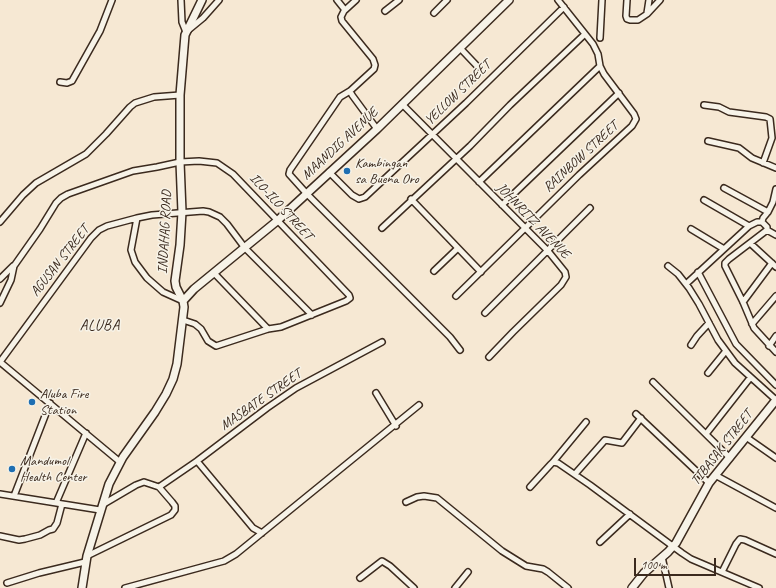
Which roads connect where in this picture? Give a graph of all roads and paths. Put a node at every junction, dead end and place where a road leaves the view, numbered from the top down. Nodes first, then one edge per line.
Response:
1 (112, 0) edge
2 (181, 0) edge
3 (202, 0) edge
4 (220, 0) edge
5 (337, 0) edge
6 (356, 0) edge
7 (399, 0) edge
8 (447, 0) edge
9 (509, 0) edge
10 (558, 0) edge
11 (602, 0) edge
12 (627, 0) edge
13 (649, 0) edge
14 (660, 0) edge
15 (564, 7) junction
16 (345, 10) junction
17 (385, 12) dead end
18 (434, 13) dead end
19 (647, 14) junction
20 (186, 32) junction
21 (585, 34) junction
22 (600, 38) dead end
23 (460, 48) junction
24 (600, 66) junction
25 (478, 67) dead end
26 (60, 82) dead end
27 (350, 91) junction
28 (619, 93) junction
29 (180, 95) junction
30 (402, 104) junction
31 (704, 105) dead end
32 (377, 128) junction
33 (432, 134) junction
34 (708, 141) dead end
35 (456, 159) junction
36 (180, 162) junction
37 (763, 163) junction
38 (776, 168) edge
39 (329, 172) junction
40 (478, 182) junction
41 (724, 188) dead end
42 (776, 189) edge
43 (307, 194) junction
44 (411, 199) junction
45 (704, 200) dead end
46 (502, 205) junction
47 (590, 208) dead end
48 (182, 212) junction
49 (768, 212) junction
50 (137, 218) junction
51 (277, 221) junction
52 (0, 222) edge
53 (762, 222) junction
54 (749, 226) junction
55 (382, 228) dead end
56 (525, 228) junction
57 (691, 229) dead end
58 (767, 230) junction
59 (776, 235) edge
60 (750, 243) junction
61 (246, 248) junction
62 (458, 248) junction
63 (724, 249) junction
64 (548, 251) junction
65 (774, 265) edge
66 (14, 266) junction
67 (668, 266) dead end
68 (434, 271) dead end
69 (481, 272) junction
70 (698, 272) junction
71 (214, 273) junction
72 (0, 279) edge
73 (686, 284) junction
74 (456, 296) dead end
75 (776, 296) edge
76 (183, 300) junction
77 (743, 302) junction
78 (0, 303) edge
79 (485, 314) dead end
80 (312, 315) junction
81 (183, 320) junction
82 (709, 323) junction
83 (752, 324) junction
84 (268, 329) junction
85 (776, 336) edge
86 (382, 342) dead end
87 (691, 345) dead end
88 (769, 346) junction
89 (460, 350) dead end
90 (725, 352) junction
91 (776, 352) edge
92 (489, 357) dead end
93 (0, 362) edge
94 (708, 373) dead end
95 (750, 378) junction
96 (653, 382) dead end
97 (776, 385) edge
98 (376, 393) dead end
99 (776, 400) edge
100 (50, 403) junction
101 (419, 405) dead end
102 (636, 414) dead end
103 (641, 418) junction
104 (586, 422) dead end
105 (396, 426) junction
106 (86, 433) junction
107 (706, 434) junction
108 (746, 437) junction
109 (730, 458) junction
110 (776, 458) edge
111 (197, 461) junction
112 (120, 462) junction
113 (553, 462) junction
114 (576, 474) junction
115 (715, 475) junction
116 (709, 483) junction
117 (530, 487) dead end
118 (159, 488) junction
119 (0, 494) edge
120 (14, 496) junction
121 (406, 502) dead end
122 (59, 503) junction
123 (101, 508) junction
124 (776, 508) edge
125 (630, 514) junction
126 (262, 533) junction
127 (0, 536) edge
128 (600, 542) dead end
129 (673, 547) junction
130 (776, 554) edge
131 (662, 557) junction
132 (86, 559) junction
133 (468, 572) dead end
134 (722, 572) junction
135 (360, 578) dead end
136 (7, 583) dead end
137 (82, 588) edge
138 (124, 588) edge
139 (414, 588) edge
140 (455, 588) edge
141 (568, 588) edge
142 (632, 588) edge
143 (669, 588) edge
144 (759, 588) edge

1 - 26 street
2 - 20 street
3 - 20 street, INDAHAG ROAD
4 - 20 street
5 - 16 street
6 - 16 street
7 - 17 street
8 - 18 street
9 - 23 street, MAANDIG AVENUE
10 - 15 street, RAINBOW STREET
11 - 22 street
12 - 19 street
13 - 19 street
14 - 19 street
15 - 21 street, RAINBOW STREET
15 - 33 street, YELLOW STREET
16 - 27 street
20 - 29 street, INDAHAG ROAD
21 - 24 street, RAINBOW STREET
21 - 35 street
23 - 25 street
23 - 30 street, MAANDIG AVENUE
24 - 28 street, RAINBOW STREET
24 - 40 street
27 - 32 street
27 - 43 street
28 - 46 street
28 - 56 street, RAINBOW STREET
29 - 36 street, INDAHAG ROAD
29 - 52 street
30 - 32 street, MAANDIG AVENUE
30 - 33 street, JOHNRITZ AVENUE
31 - 37 street
32 - 39 street, MAANDIG AVENUE
33 - 35 street, JOHNRITZ AVENUE
33 - 39 street, YELLOW STREET
34 - 37 street
35 - 40 street, JOHNRITZ AVENUE
35 - 44 street
36 - 48 street, INDAHAG ROAD
36 - 51 street, ILO-ILO STREET
36 - 66 street, ILO-ILO STREET
37 - 38 street
39 - 43 street, MAANDIG AVENUE
40 - 46 street, JOHNRITZ AVENUE
41 - 49 street
42 - 49 street
43 - 51 street, MAANDIG AVENUE
43 - 89 street
44 - 55 street
44 - 62 street
45 - 54 street
46 - 56 street, JOHNRITZ AVENUE
47 - 64 street
48 - 50 street, AGUSAN STREET
48 - 61 street, AGUSAN STREET
48 - 76 street, INDAHAG ROAD
49 - 53 street
50 - 76 street
50 - 93 street, AGUSAN STREET
51 - 61 street, MAANDIG AVENUE
51 - 80 street, ILO-ILO STREET
53 - 54 street
53 - 58 street
54 - 63 street
56 - 64 street, JOHNRITZ AVENUE
56 - 69 street, RAINBOW STREET
57 - 63 street
58 - 59 street
58 - 60 street
60 - 65 street
60 - 77 street
61 - 71 street, MAANDIG AVENUE
61 - 80 street, AGUSAN STREET
62 - 68 street
62 - 69 street
63 - 70 street
64 - 79 street
64 - 92 street, JOHNRITZ AVENUE
65 - 77 street
66 - 72 street
66 - 78 street
67 - 73 street
69 - 74 street, RAINBOW STREET
70 - 73 street
70 - 97 street
71 - 76 street, MAANDIG AVENUE
71 - 84 street
73 - 82 street
75 - 83 street
76 - 81 street, INDAHAG ROAD
77 - 83 street
80 - 84 street
81 - 84 street
81 - 112 street, INDAHAG ROAD
82 - 87 street
82 - 90 street
83 - 88 street
85 - 88 street
86 - 111 street, MASBATE STREET
88 - 91 street
90 - 94 street
90 - 95 street
93 - 100 street
95 - 99 street
95 - 107 street
96 - 107 street
98 - 105 street
99 - 108 street, TIBASAK STREET
100 - 106 street
100 - 120 street
101 - 105 street
102 - 103 street
103 - 114 street
103 - 116 street
104 - 113 street
105 - 126 street
106 - 112 street
106 - 122 street
107 - 109 street
108 - 109 street, TIBASAK STREET
108 - 110 street
109 - 115 street, TIBASAK STREET
111 - 118 street, MASBATE STREET
111 - 126 street
112 - 123 street, INDAHAG ROAD
113 - 114 street
113 - 117 street
114 - 125 street
115 - 116 street, TIBASAK STREET
115 - 124 street
116 - 129 street, TIBASAK STREET
118 - 123 street
118 - 132 street
119 - 120 street
120 - 122 street
121 - 141 street
122 - 123 street
122 - 127 street
123 - 132 street, INDAHAG ROAD
125 - 128 street
125 - 129 street
126 - 138 street
129 - 131 street, TIBASAK STREET
129 - 134 street
130 - 134 street
131 - 142 street, TIBASAK STREET
131 - 143 street
132 - 136 street
132 - 137 street, INDAHAG ROAD
133 - 140 street
134 - 144 street
135 - 139 street

